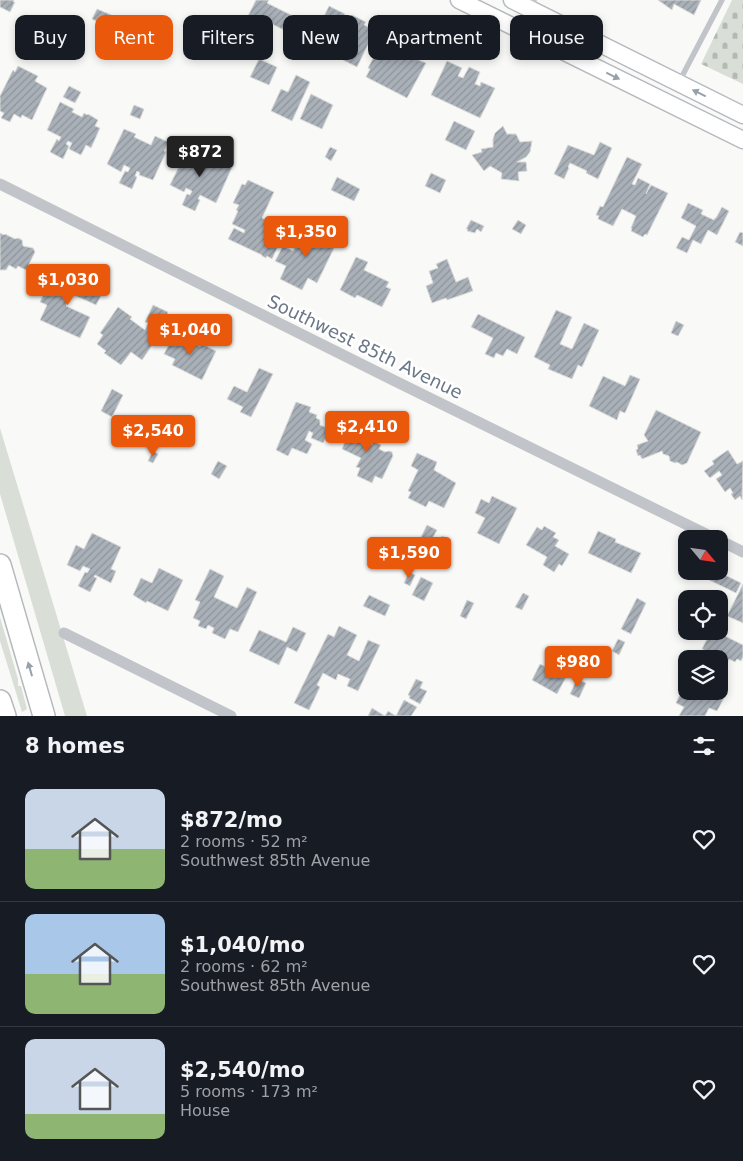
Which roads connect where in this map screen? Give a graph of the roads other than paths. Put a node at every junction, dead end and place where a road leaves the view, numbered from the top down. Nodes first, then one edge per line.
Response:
1 (460, 0) edge
2 (512, 0) edge
3 (722, 0) edge
4 (532, 5) edge
5 (548, 15) edge
6 (510, 25) edge
7 (603, 45) edge
8 (581, 60) edge
9 (678, 82) junction
10 (668, 103) junction
11 (736, 111) edge
12 (720, 128) junction
13 (743, 140) edge
14 (0, 184) edge
15 (700, 530) edge
16 (728, 544) edge
17 (743, 552) edge
18 (0, 564) edge
19 (64, 633) dead end
20 (0, 701) edge
21 (5, 716) edge
22 (44, 716) edge
23 (231, 716) edge

1 - 6 main road
2 - 4 main road
3 - 9 lane
4 - 5 main road
7 - 9 main road
8 -> 10 main road
9 - 10 main road
11 -> 9 main road
10 - 12 main road
11 - 12 main road
12 - 13 main road
14 - 15 street, Southwest 85th Avenue
16 - 17 street, Southwest 85th Avenue
22 -> 18 highway
19 - 23 street
20 - 21 highway

